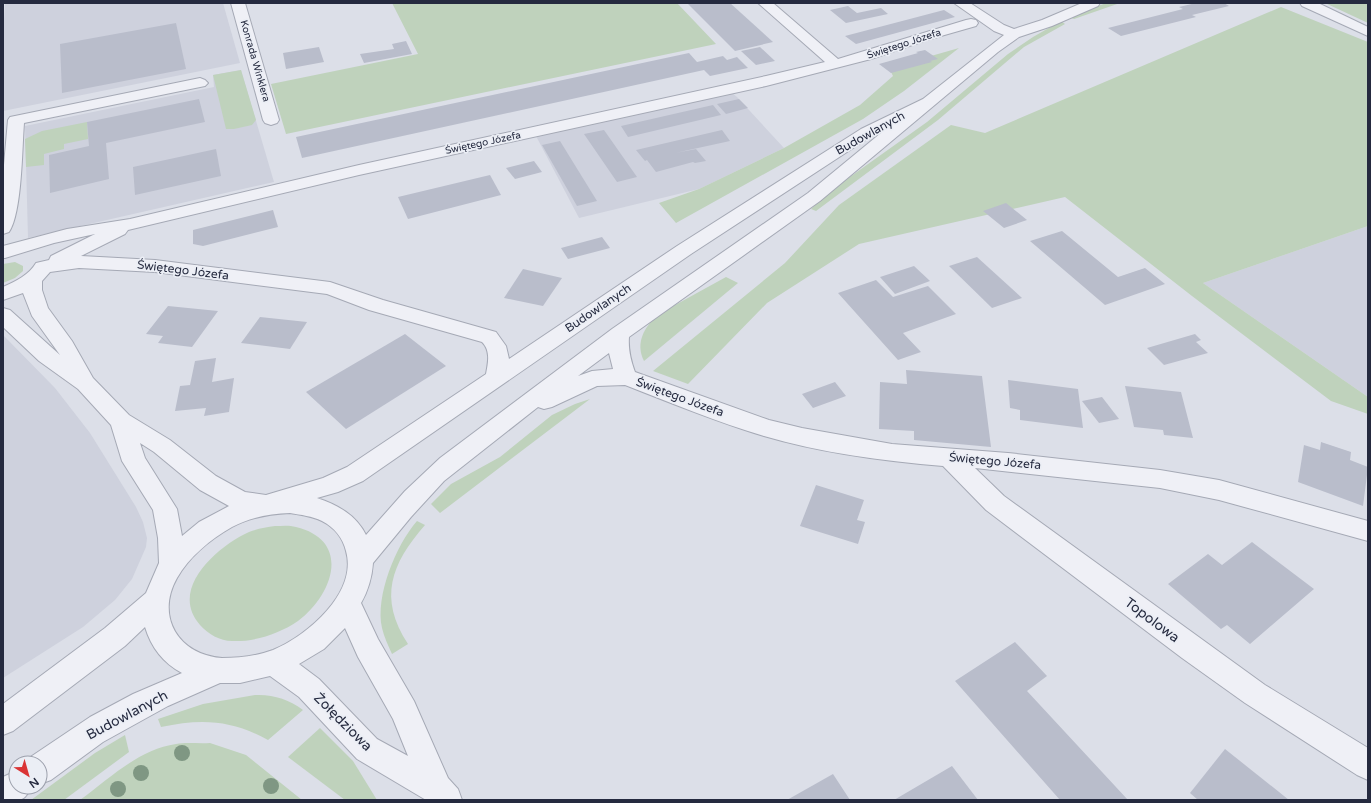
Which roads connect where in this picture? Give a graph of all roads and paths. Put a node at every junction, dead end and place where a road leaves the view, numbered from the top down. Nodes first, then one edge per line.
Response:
1 (238, 3) edge
2 (765, 3) edge
3 (961, 3) edge
4 (1093, 3) edge
5 (1307, 3) edge
6 (1028, 16) dead end
7 (971, 23) dead end
8 (1368, 32) edge
9 (1014, 34) junction
10 (836, 64) junction
11 (200, 83) dead end
12 (926, 103) junction
13 (271, 120) dead end
14 (130, 224) junction
15 (3, 228) edge
16 (3, 251) edge
17 (38, 273) junction
18 (3, 294) edge
19 (3, 315) edge
20 (619, 334) junction
21 (496, 377) junction
22 (627, 377) junction
23 (86, 384) junction
24 (509, 417) junction
25 (121, 421) junction
26 (950, 458) junction
27 (266, 505) junction
28 (1368, 531) edge
29 (360, 560) junction
30 (172, 565) junction
31 (157, 599) junction
32 (348, 602) junction
33 (273, 663) junction
34 (219, 670) junction
35 (3, 721) edge
36 (48, 763) edge
37 (1368, 765) edge
38 (442, 795) edge

1 - 13 street, Konrada Winklera
2 - 10 street
3 - 9 street
4 - 9 street, Budowlanych
5 - 8 street
6 - 9 street, Budowlanych
7 - 10 street, Świętego Józefa
9 - 12 street, Budowlanych
10 - 14 street, Świętego Józefa
11 - 15 street
12 - 20 street, Budowlanych
12 - 21 street, Budowlanych
14 - 16 street, Świętego Józefa
14 - 17 street, Świętego Józefa
16 - 17 street
17 - 18 street
17 - 21 street, Świętego Józefa
17 - 23 street
19 - 23 street
20 - 22 street, Świętego Józefa
20 - 24 street, Budowlanych
21 - 27 street, Budowlanych
22 - 24 street, Świętego Józefa
22 - 26 street, Świętego Józefa
23 - 25 street
24 - 29 street, Budowlanych
25 - 27 street
25 - 30 street
26 - 28 street, Świętego Józefa
26 - 37 street, Topolowa
27 - 29 street
27 - 30 street
29 - 32 street
30 - 31 street
31 - 34 street
31 - 35 street
32 - 33 street
32 - 38 street, Żołędziowa
33 - 34 street
33 - 38 street, Żołędziowa
34 - 36 street, Budowlanych

